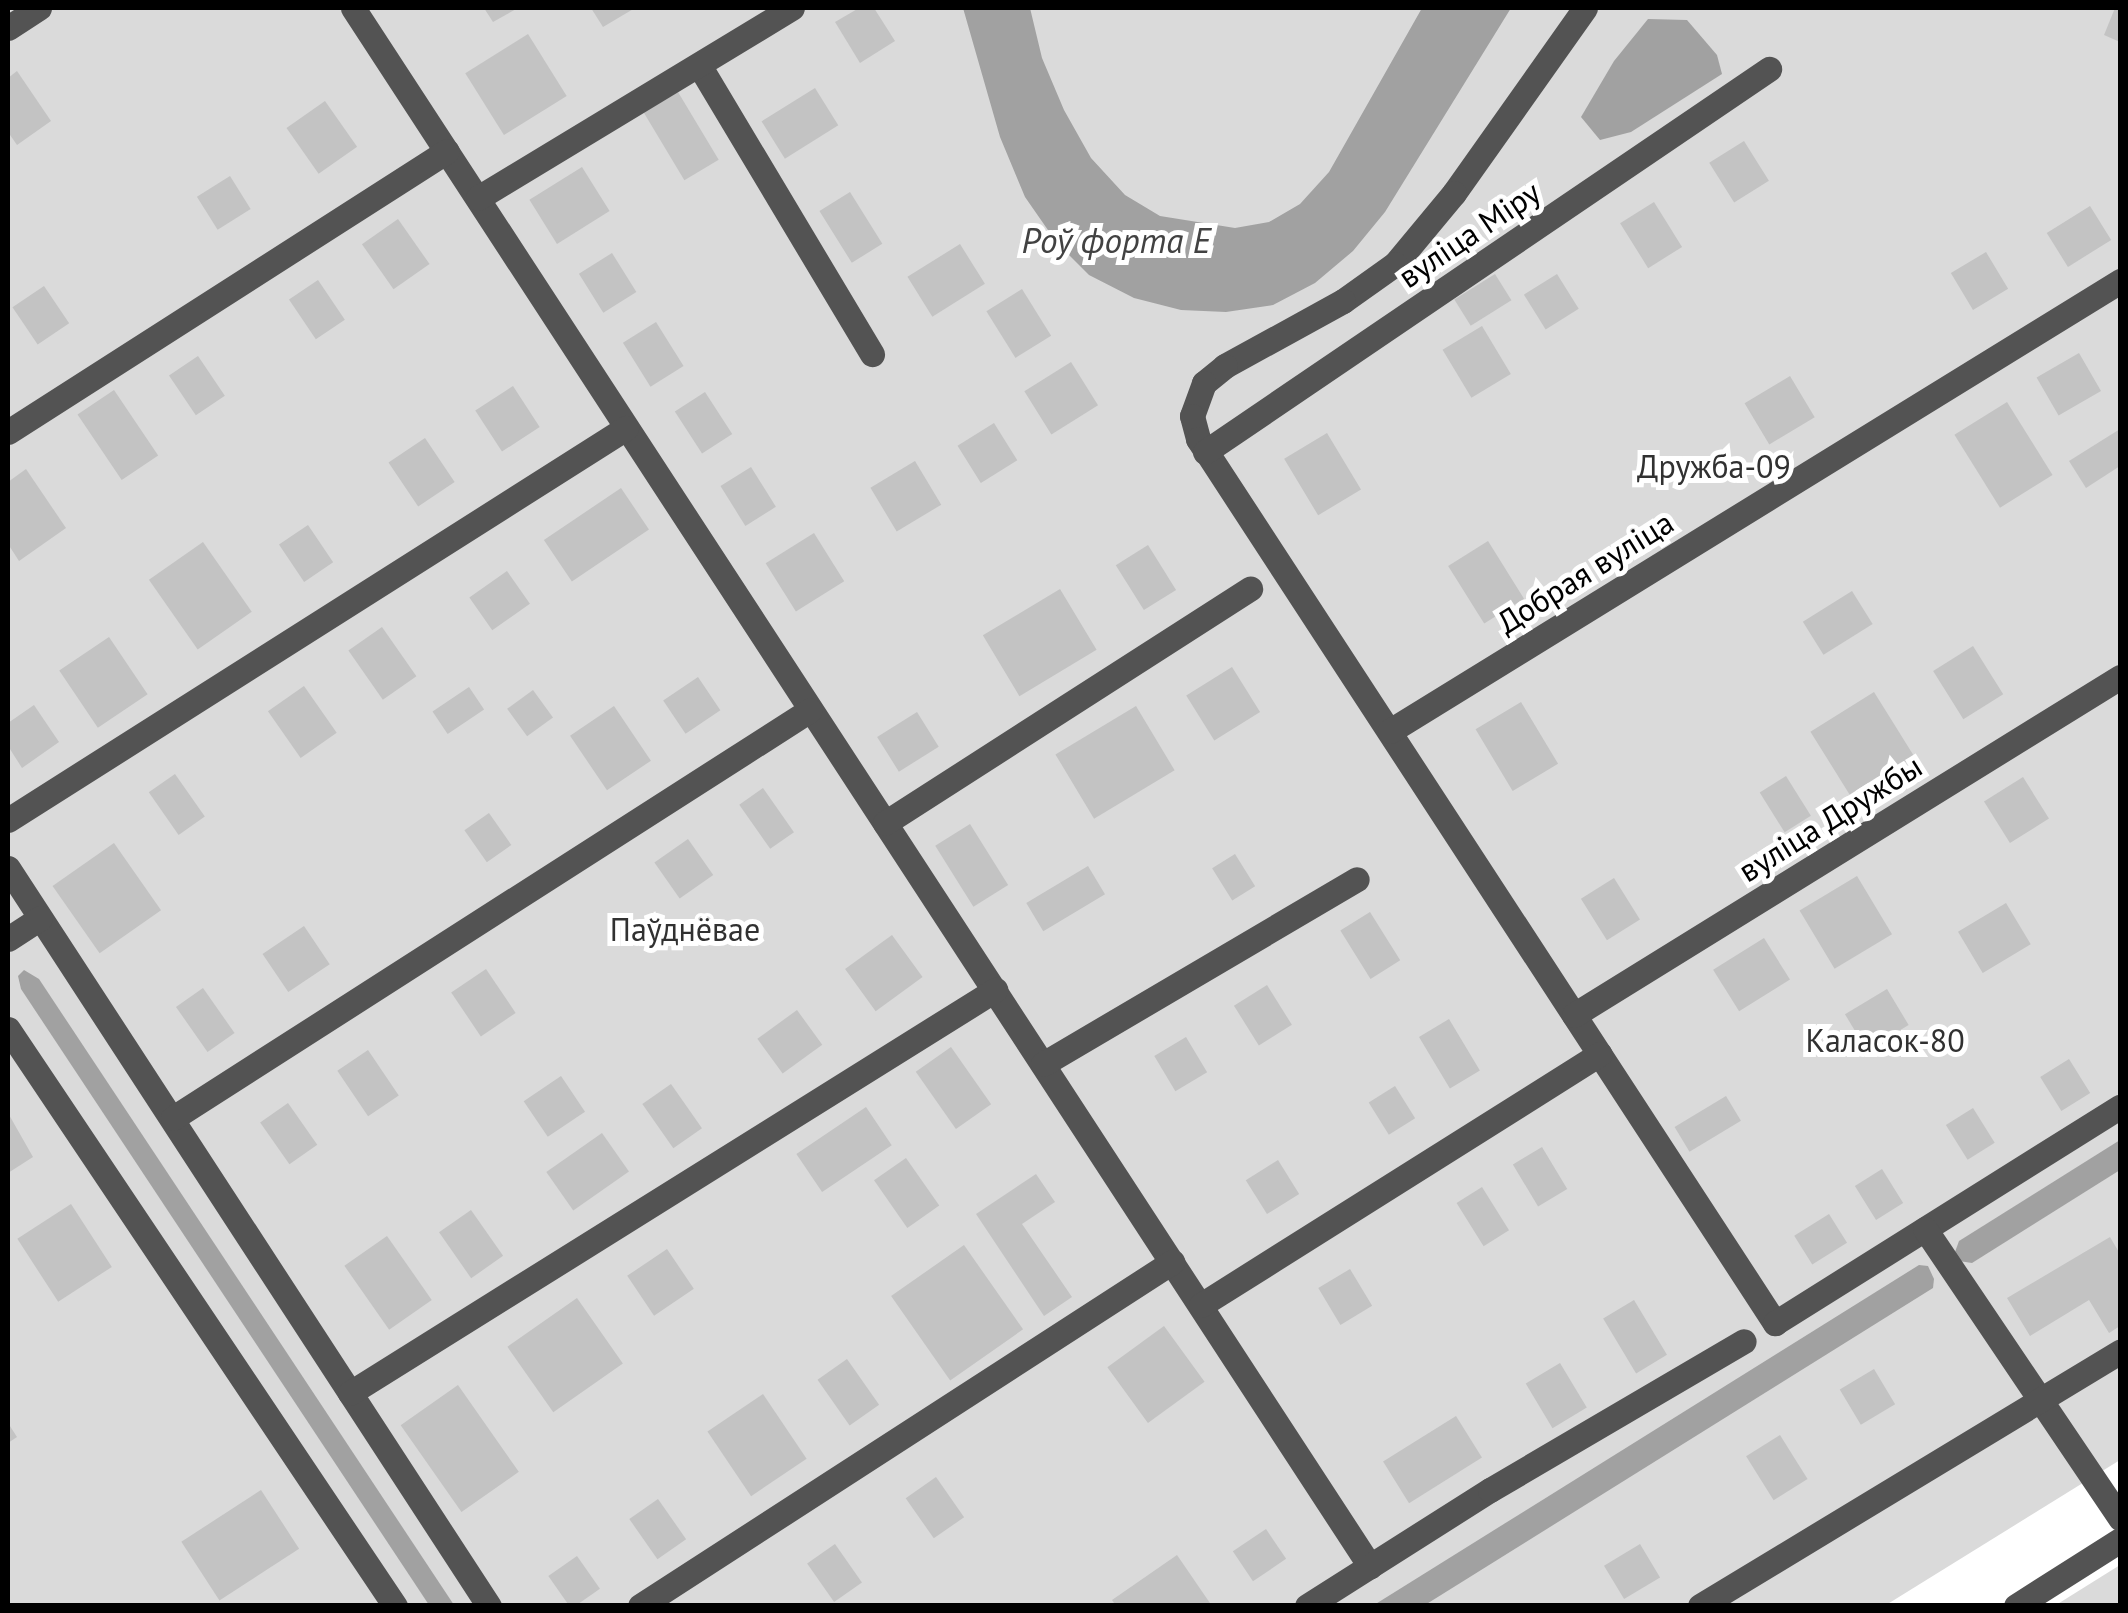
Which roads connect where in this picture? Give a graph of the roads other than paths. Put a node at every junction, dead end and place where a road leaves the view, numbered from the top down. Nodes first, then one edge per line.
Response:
1 (39, 8) edge
2 (352, 8) edge
3 (792, 8) edge
4 (1585, 8) edge
5 (8, 28) edge
6 (698, 65) junction
7 (1769, 69) dead end
8 (447, 152) junction
9 (478, 198) junction
10 (2120, 281) edge
11 (872, 354) dead end
12 (626, 428) junction
13 (8, 432) edge
14 (1206, 452) junction
15 (1250, 589) dead end
16 (2120, 677) edge
17 (810, 710) junction
18 (1390, 730) junction
19 (8, 820) edge
20 (885, 823) junction
21 (8, 868) edge
22 (1357, 879) dead end
23 (40, 918) junction
24 (8, 939) edge
25 (996, 990) junction
26 (1574, 1014) junction
27 (8, 1029) edge
28 (1599, 1054) junction
29 (1043, 1064) junction
30 (2120, 1107) edge
31 (173, 1118) junction
32 (1925, 1229) junction
33 (1172, 1262) junction
34 (1202, 1305) junction
35 (1744, 1341) dead end
36 (2120, 1352) edge
37 (350, 1394) junction
38 (2039, 1401) junction
39 (2120, 1518) edge
40 (2120, 1540) edge
41 (1370, 1566) junction
42 (395, 1606) edge
43 (489, 1606) edge
44 (640, 1606) edge
45 (1307, 1606) edge
46 (1700, 1606) edge
47 (2016, 1606) edge

1 - 5 street
2 - 8 street
3 - 6 street
4 - 14 street
6 - 9 street
6 - 11 street
7 - 14 street, вуліца Міру
8 - 9 street
8 - 13 street
9 - 12 street
10 - 18 street, Добрая вуліца
12 - 17 street
12 - 19 street
14 - 18 street
15 - 20 street
16 - 26 street, вуліца Дружбы
17 - 20 street
17 - 31 street
18 - 26 street
20 - 25 street
21 - 23 street
22 - 29 street
23 - 24 street
23 - 31 street
25 - 29 street
25 - 37 street
26 - 28 street
27 - 42 street
28 - 32 street
28 - 34 street
29 - 33 street
30 - 32 street
31 - 37 street
32 - 38 street
33 - 34 street
33 - 44 street
34 - 41 street
35 - 41 street
36 - 38 street
37 - 43 street
38 - 39 street
38 - 46 street
40 - 47 street
41 - 45 street

